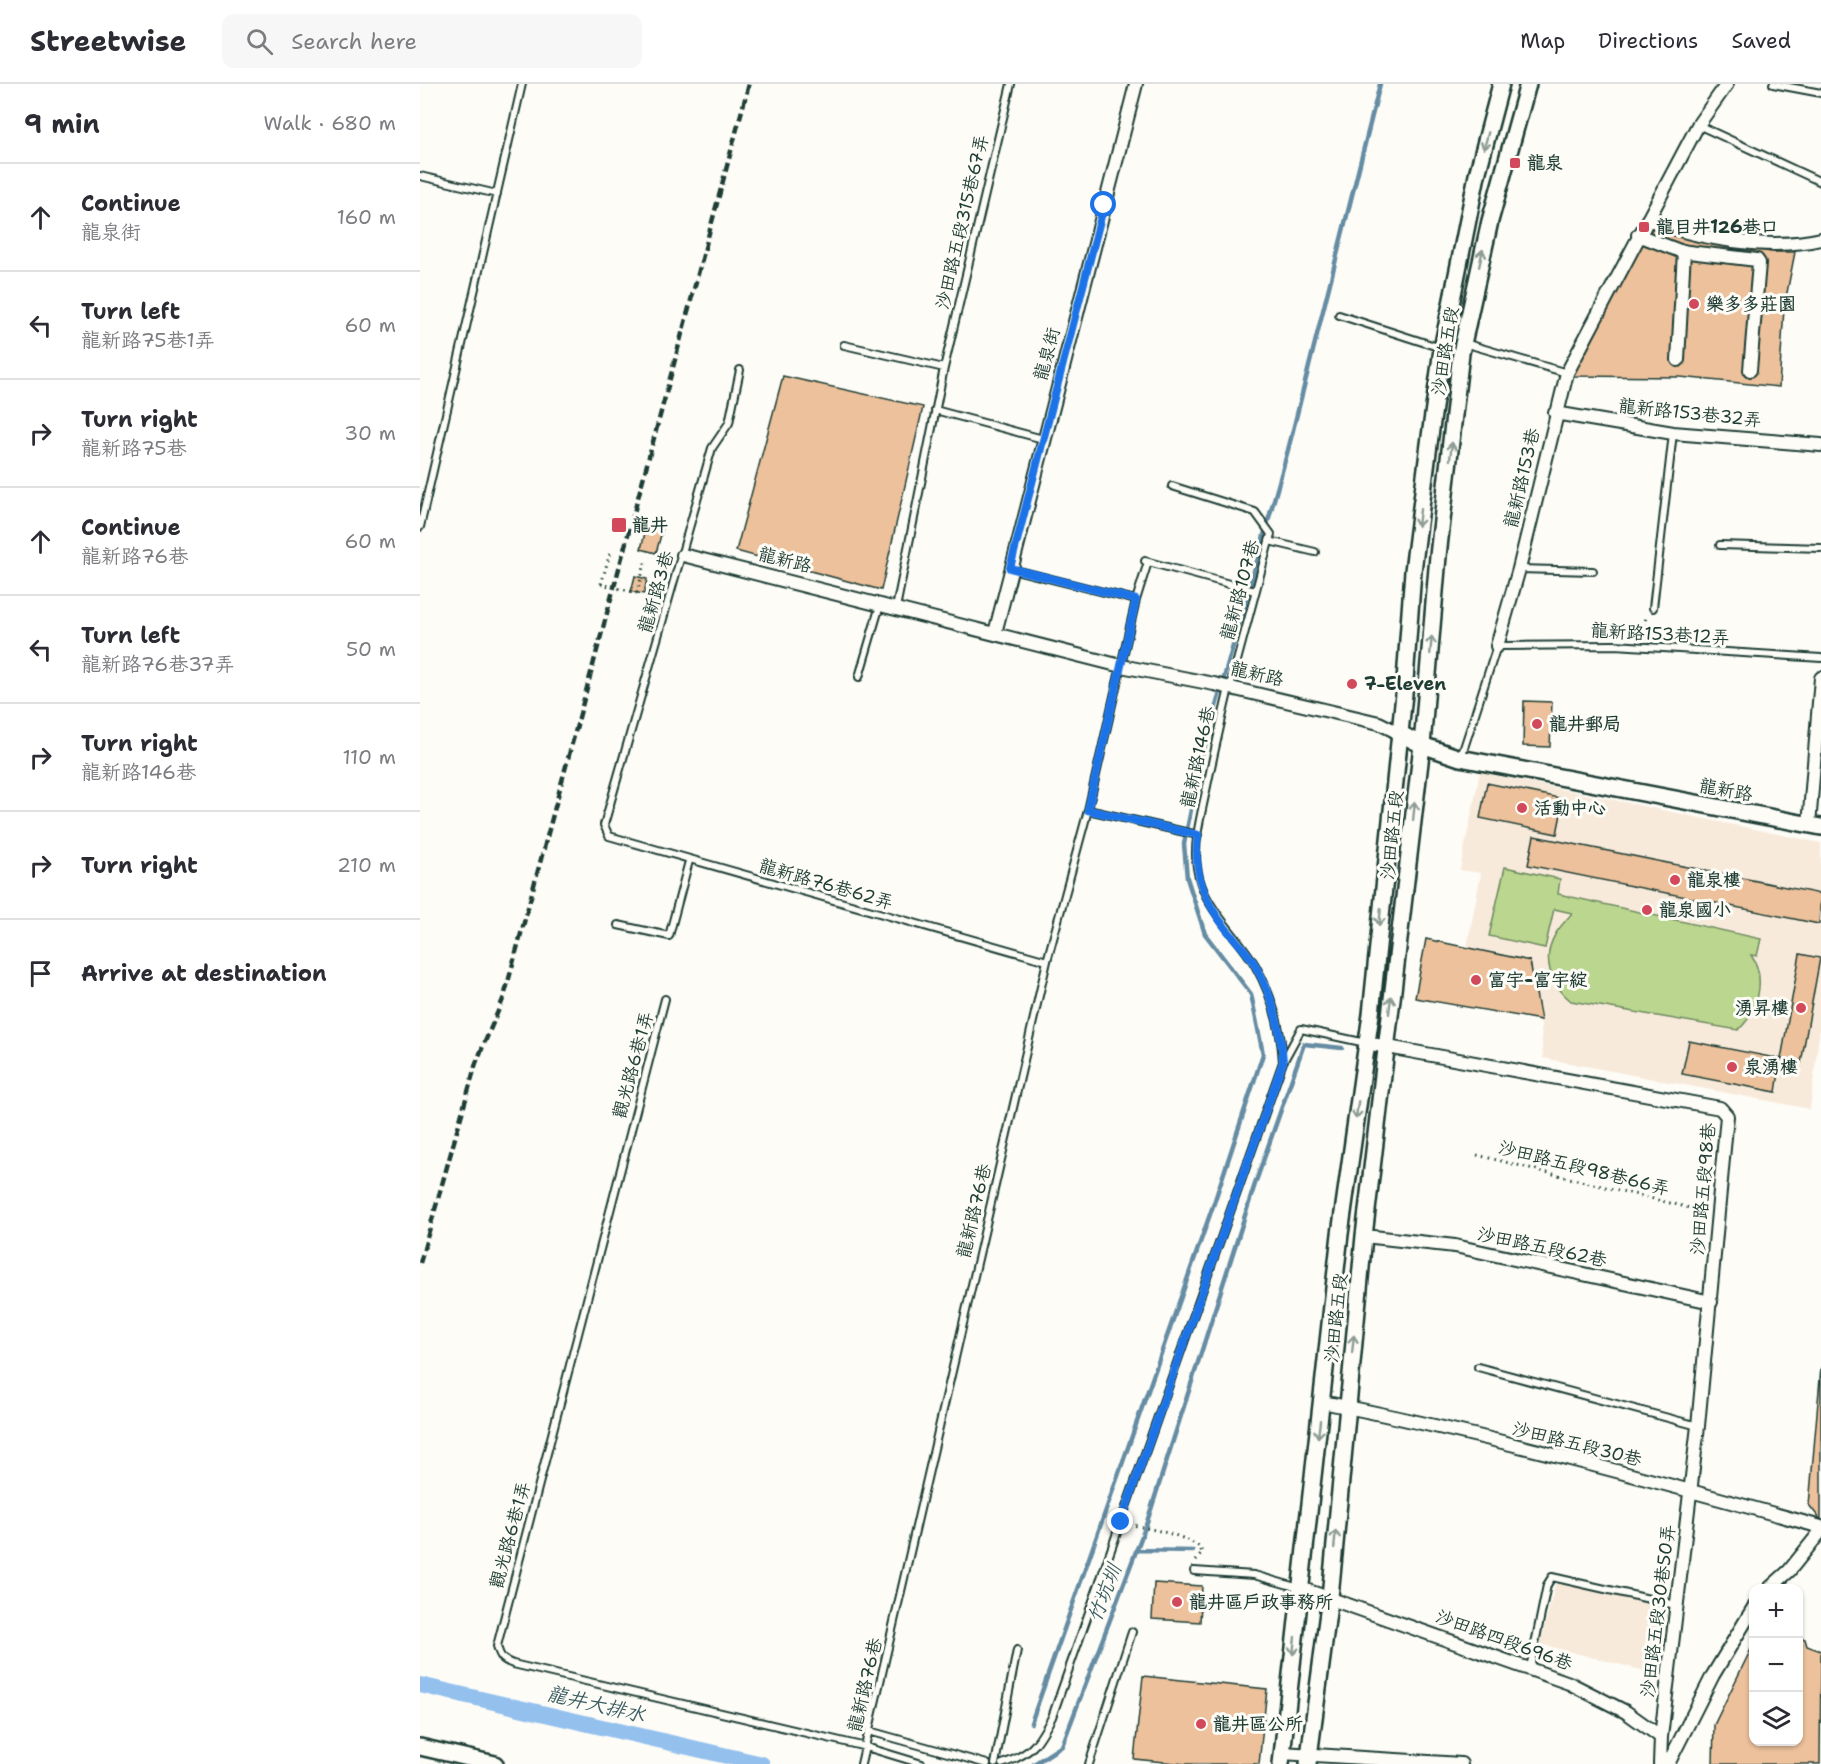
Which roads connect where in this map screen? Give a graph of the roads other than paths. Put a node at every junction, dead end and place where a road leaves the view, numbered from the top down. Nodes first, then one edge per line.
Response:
1 (522, 84) edge
2 (1011, 84) edge
3 (1136, 84) edge
4 (1501, 84) edge
5 (1528, 84) edge
6 (1727, 84) edge
7 (1773, 84) edge
8 (1821, 93) edge
9 (1698, 126) junction
10 (420, 176) edge
11 (1821, 182) edge
12 (497, 194) junction
13 (1648, 219) junction
14 (1638, 235) junction
15 (1821, 239) edge
16 (1684, 251) junction
17 (1339, 315) dead end
18 (1463, 342) junction
19 (1443, 344) junction
20 (844, 345) dead end
21 (1678, 360) dead end
22 (944, 368) junction
23 (740, 370) dead end
24 (1750, 370) dead end
25 (1567, 373) junction
26 (935, 410) junction
27 (1555, 414) junction
28 (1673, 433) junction
29 (1043, 439) junction
30 (1821, 445) edge
31 (1172, 486) dead end
32 (420, 527) edge
33 (1269, 541) junction
34 (1720, 545) dead end
35 (1821, 548) edge
36 (1315, 552) dead end
37 (683, 555) junction
38 (1010, 568) junction
39 (1519, 569) junction
40 (1593, 571) dead end
41 (1255, 591) junction
42 (1136, 600) junction
43 (880, 604) junction
44 (896, 608) junction
45 (1653, 608) road end
46 (995, 633) junction
47 (1497, 646) junction
48 (1821, 658) edge
49 (1121, 666) junction
50 (859, 677) dead end
51 (1821, 678) edge
52 (1229, 688) junction
53 (1399, 733) junction
54 (1422, 745) junction
55 (1461, 758) junction
56 (1088, 810) junction
57 (604, 825) joint
58 (1815, 826) edge
59 (1196, 835) junction
60 (689, 861) junction
61 (618, 925) dead end
62 (1047, 961) junction
63 (665, 999) dead end
64 (1366, 1043) junction
65 (1388, 1048) junction
66 (1283, 1062) junction
67 (1364, 1236) junction
68 (1711, 1302) junction
69 (1478, 1367) dead end
70 (1322, 1402) junction
71 (1347, 1407) junction
72 (1698, 1426) junction
73 (1691, 1491) junction
74 (1821, 1529) edge
75 (1194, 1570) road end
76 (1774, 1584) edge
77 (1300, 1588) junction
78 (1330, 1597) junction
79 (1677, 1605) junction
80 (1749, 1615) edge
81 (1132, 1632) dead end
82 (1017, 1650) dead end
83 (1530, 1668) junction
84 (1290, 1685) junction
85 (1318, 1687) junction
86 (869, 1731) junction
87 (1661, 1737) junction
88 (420, 1747) edge
89 (866, 1748) junction
90 (1282, 1758) edge
91 (1309, 1760) edge
92 (862, 1762) edge
93 (495, 1764) edge
94 (922, 1764) edge
95 (987, 1764) edge
96 (995, 1764) edge
97 (1002, 1764) edge
98 (1089, 1764) edge
99 (1461, 1764) edge
100 (1660, 1764) edge
101 (1668, 1764) edge

1 - 12 lane
2 - 22 lane, 沙田路五段315巷67弄
3 - 29 street, 龍泉街
4 -> 19 street, 沙田路五段
18 -> 5 street, 沙田路五段
6 - 9 street, 龍新路153巷
7 - 8 lane
9 - 11 lane
9 - 13 street, 龍新路153巷
10 - 12 lane
12 - 32 lane
13 - 14 street, 龍新路153巷
13 - 15 street
14 - 16 street
14 - 25 street, 龍新路153巷
16 - 21 street
16 - 24 street
17 - 19 lane
18 - 19 street
18 - 25 lane
54 -> 18 street, 沙田路五段
19 -> 53 street, 沙田路五段
20 - 22 lane
22 - 26 lane, 沙田路五段315巷67弄
23 - 37 lane, 龍新路3巷
25 - 27 street, 龍新路153巷
26 - 29 lane
26 - 44 lane, 沙田路五段315巷67弄
27 - 28 street, 龍新路153巷32弄
27 - 39 street, 龍新路153巷
28 - 30 street, 龍新路153巷32弄
28 - 45 lane
29 - 38 street, 龍泉街
31 - 33 lane, 龍新路107巷
33 - 36 lane
33 - 41 lane, 龍新路107巷
34 - 35 lane
37 - 43 street, 龍新路
37 - 57 lane, 龍新路3巷
38 - 42 lane
38 - 46 street, 龍泉街
39 - 40 lane
39 - 47 street, 龍新路153巷
41 - 42 lane, 龍新路76巷
41 - 52 lane, 龍新路107巷
42 - 49 lane, 龍新路76巷
43 - 44 street, 龍新路
43 - 50 lane
44 - 46 street, 龍新路
46 - 49 street, 龍新路
47 - 48 lane, 龍新路153巷12弄
47 - 55 lane, 龍新路153巷
49 - 52 street, 龍新路
49 - 56 lane, 龍新路76巷
51 - 58 street
52 - 53 street, 龍新路
52 - 59 lane, 龍新路146巷
53 - 54 street, 龍新路
53 -> 64 street, 沙田路五段
54 - 55 street, 龍新路
65 -> 54 street, 沙田路五段
55 - 58 street, 龍新路
56 - 59 lane
56 - 62 lane, 龍新路76巷
57 - 60 lane, 龍新路76巷62弄
59 - 66 lane, 龍新路146巷
60 - 61 lane
60 - 62 lane, 龍新路76巷62弄
62 - 86 lane, 龍新路76巷
63 - 89 lane, 觀光路6巷1弄
64 - 65 street, 沙田路五段98巷
64 - 66 lane
64 -> 70 street, 沙田路五段
65 - 67 street, 沙田路五段
65 - 68 street, 沙田路五段98巷
66 - 97 lane
67 - 68 street, 沙田路五段62巷
71 -> 67 street, 沙田路五段
68 - 72 street, 沙田路五段98巷
69 - 72 lane
70 - 71 street, 沙田路五段30巷
70 -> 77 street, 沙田路五段
71 - 73 street, 沙田路五段30巷
78 -> 71 street, 沙田路五段
72 - 73 street, 沙田路五段98巷
73 - 74 street, 沙田路五段30巷
73 - 79 street, 沙田路五段30巷50弄
74 - 76 street
75 - 77 lane
77 - 78 street, 沙田路四段696巷
77 -> 84 street, 沙田路五段
78 - 83 street, 沙田路四段696巷
78 - 85 street, 沙田路五段
79 - 83 lane
79 - 87 street, 沙田路五段30巷50弄
80 - 101 street
81 - 98 lane
82 - 96 lane
83 - 87 street, 沙田路四段696巷
84 - 85 street
84 - 90 street, 沙田路五段
85 - 91 street, 沙田路五段
86 - 89 lane, 龍新路76巷
86 - 95 lane
87 - 100 street
88 - 93 street
89 - 92 lane, 龍新路76巷
89 - 94 lane, 觀光路6巷1弄
90 - 91 street
91 - 99 street

